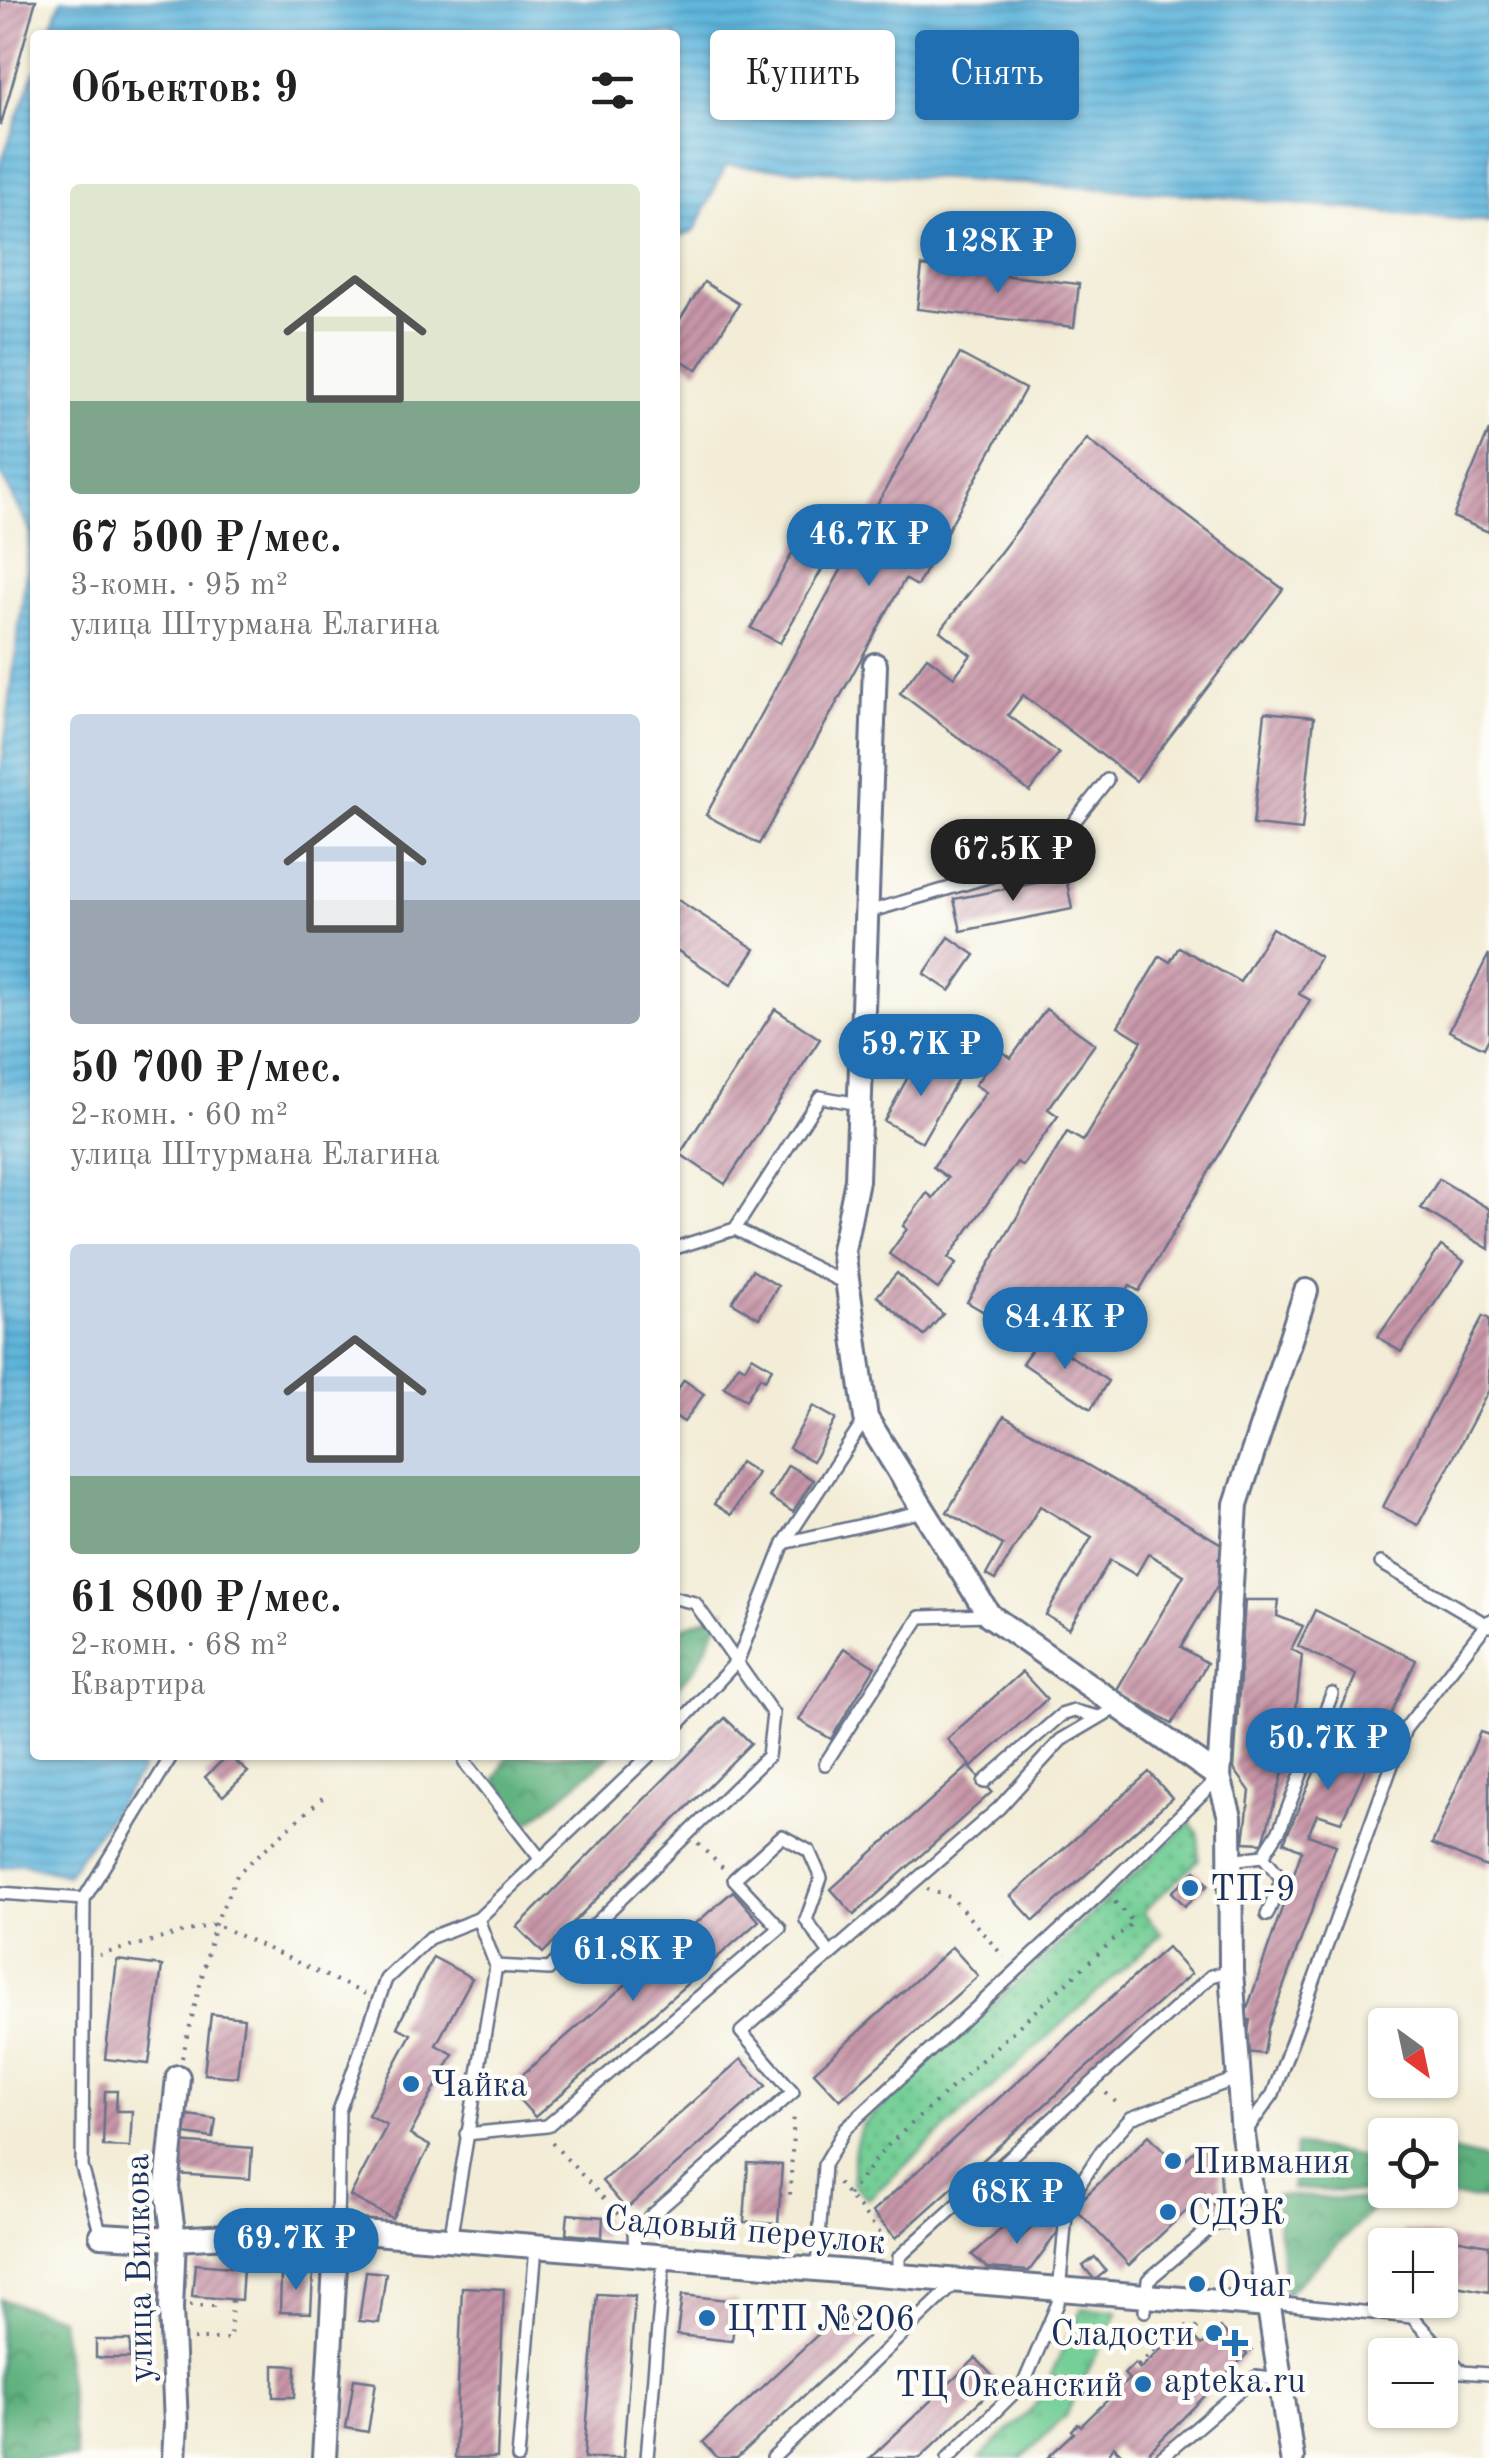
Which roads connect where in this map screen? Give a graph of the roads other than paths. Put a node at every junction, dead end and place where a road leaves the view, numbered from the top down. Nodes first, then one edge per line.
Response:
1 (875, 666) dead end
2 (1107, 780) dead end
3 (868, 912) junction
4 (859, 1104) junction
5 (735, 1229) junction
6 (680, 1246) edge
7 (848, 1284) junction
8 (1306, 1290) dead end
9 (866, 1418) junction
10 (924, 1511) junction
11 (784, 1542) junction
12 (1382, 1563) dead end
13 (680, 1599) edge
14 (989, 1615) junction
15 (1488, 1624) edge
16 (738, 1660) junction
17 (1332, 1694) dead end
18 (1108, 1712) junction
19 (680, 1723) edge
20 (169, 1760) edge
21 (466, 1760) edge
22 (645, 1760) edge
23 (824, 1764) dead end
24 (1220, 1776) junction
25 (984, 1782) dead end
26 (1263, 1856) junction
27 (540, 1857) junction
28 (1230, 1860) junction
29 (0, 1892) edge
30 (84, 1899) junction
31 (1267, 1915) dead end
32 (478, 1919) junction
33 (830, 1954) junction
34 (496, 1966) junction
35 (1231, 1971) junction
36 (178, 2077) road end
37 (1238, 2078) junction
38 (466, 2134) junction
39 (1243, 2135) junction
40 (1255, 2220) junction
41 (337, 2230) junction
42 (100, 2235) joint
43 (174, 2239) junction
44 (450, 2240) junction
45 (536, 2247) junction
46 (635, 2255) junction
47 (664, 2257) junction
48 (899, 2266) junction
49 (817, 2270) junction
50 (958, 2281) junction
51 (1059, 2290) junction
52 (1146, 2304) junction
53 (1276, 2305) junction
54 (1489, 2374) edge
55 (1280, 2380) junction
56 (174, 2458) edge
57 (324, 2458) edge
58 (518, 2458) edge
59 (647, 2458) edge
60 (773, 2458) edge
61 (948, 2458) edge
62 (1160, 2458) edge
63 (1292, 2458) edge

1 - 3 street
2 - 3 lane
3 - 4 street
4 - 5 lane
4 - 7 street
5 - 6 lane
5 - 7 lane
7 - 9 street
8 - 24 street
9 - 10 street
9 - 11 lane
10 - 11 lane
10 - 14 street
11 - 16 lane
12 - 15 lane
13 - 16 lane
14 - 18 street
14 - 23 lane
15 - 39 lane
16 - 19 lane
16 - 34 lane
17 - 26 lane
18 - 24 street
18 - 25 lane
18 - 33 lane
20 - 30 lane
21 - 27 lane
22 - 27 lane
24 - 28 street
24 - 49 lane
26 - 28 lane
26 - 31 lane
27 - 32 lane
28 - 35 street
29 - 30 lane
30 - 42 lane
32 - 34 lane
32 - 41 lane
33 - 38 lane
33 - 46 lane
34 - 38 lane
35 - 37 street
35 - 48 lane
36 - 43 street, улица Вилкова
37 - 39 street
37 - 51 lane
38 - 44 lane
39 - 40 street
40 - 52 lane
40 - 53 street
41 - 43 street, Садовый переулок
41 - 44 street, Садовый переулок
41 - 57 street
42 - 43 street, Садовый переулок
43 - 56 street, улица Вилкова
44 - 45 street, Садовый переулок
45 - 46 street, Садовый переулок
45 - 58 lane
46 - 47 street, Садовый переулок
47 - 49 street, Садовый переулок
47 - 59 lane
48 - 49 street, Садовый переулок
48 - 50 street, Садовый переулок
50 - 51 street, Садовый переулок
50 - 60 lane
51 - 52 street, Садовый переулок
51 - 61 lane
52 - 53 street, Садовый переулок
53 - 54 lane
53 - 55 street
55 - 62 lane
55 - 63 street

